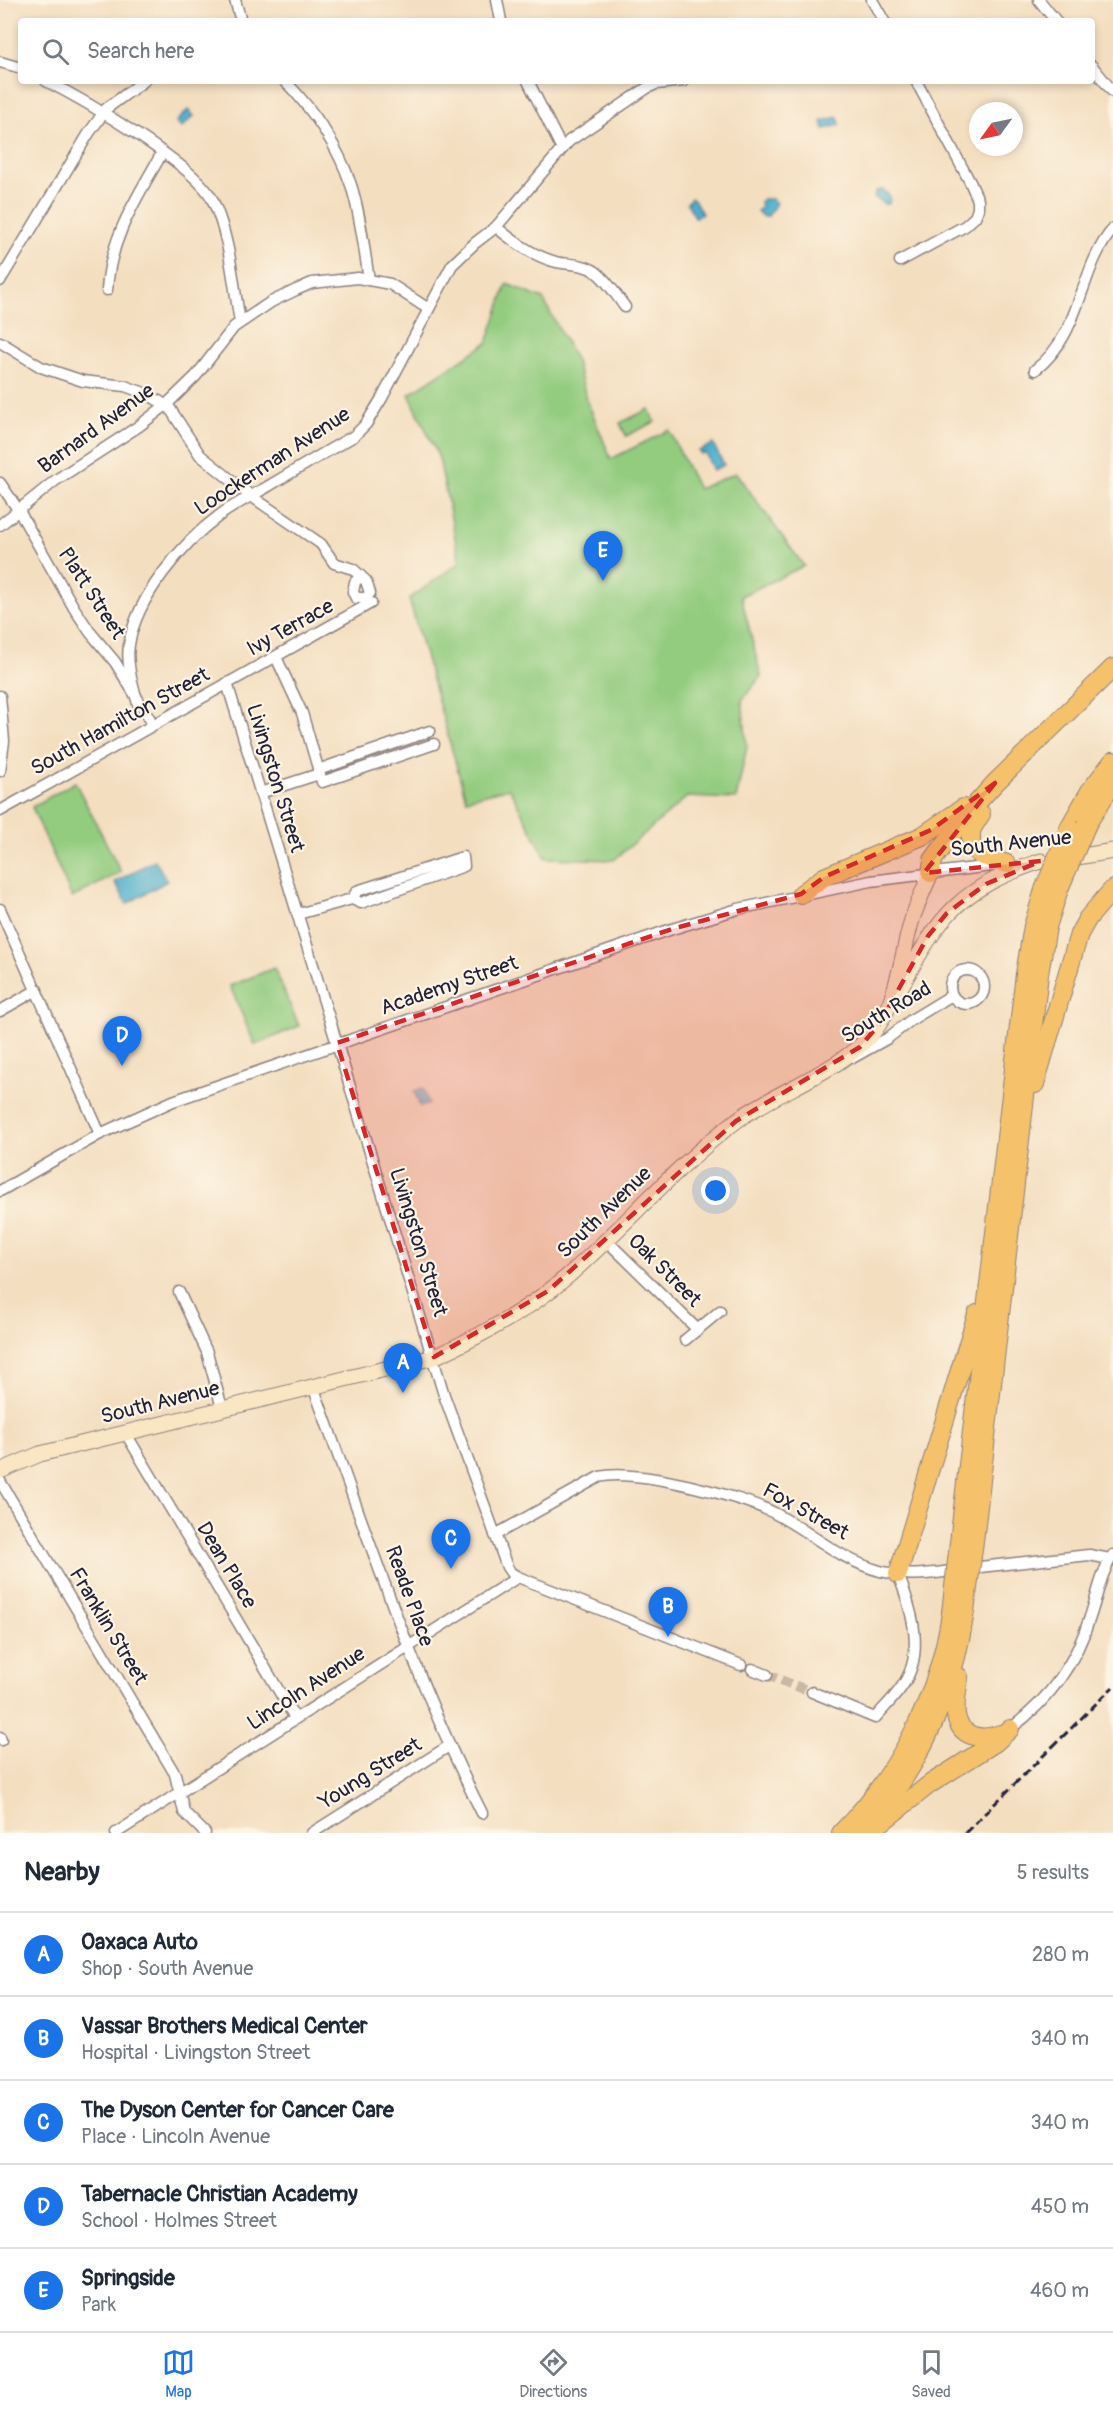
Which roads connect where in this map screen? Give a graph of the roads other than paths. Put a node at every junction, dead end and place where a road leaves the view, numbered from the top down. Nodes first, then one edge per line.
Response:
1 (235, 0) edge
2 (497, 0) edge
3 (872, 0) edge
4 (1039, 0) edge
5 (240, 18) edge
6 (500, 18) edge
7 (882, 18) edge
8 (1054, 18) edge
9 (0, 62) edge
10 (18, 66) edge
11 (1095, 70) edge
12 (52, 84) edge
13 (139, 84) edge
14 (288, 84) edge
15 (530, 84) edge
16 (661, 84) edge
17 (918, 84) edge
18 (1113, 92) edge
19 (103, 113) junction
20 (562, 149) junction
21 (162, 153) junction
22 (496, 226) junction
23 (1113, 229) edge
24 (900, 261) dead end
25 (369, 280) junction
26 (0, 281) edge
27 (107, 290) dead end
28 (625, 307) dead end
29 (427, 309) junction
30 (240, 322) junction
31 (0, 342) edge
32 (1035, 370) dead end
33 (166, 405) junction
34 (0, 483) edge
35 (251, 496) junction
36 (19, 511) junction
37 (0, 525) edge
38 (361, 576) dead end
39 (371, 603) dead end
40 (276, 657) junction
41 (1113, 668) edge
42 (1113, 682) edge
43 (227, 683) junction
44 (0, 696) edge
45 (138, 704) junction
46 (153, 724) junction
47 (430, 731) dead end
48 (434, 744) dead end
49 (1113, 750) edge
50 (1113, 761) edge
51 (0, 771) edge
52 (320, 776) junction
53 (995, 783) junction
54 (1113, 783) edge
55 (1090, 791) junction
56 (260, 793) junction
57 (0, 811) edge
58 (981, 814) junction
59 (1079, 825) junction
60 (1113, 850) edge
61 (1077, 857) junction
62 (1113, 860) edge
63 (1041, 861) junction
64 (1007, 864) junction
65 (931, 873) junction
66 (1052, 889) junction
67 (1113, 889) edge
68 (801, 894) junction
69 (352, 899) junction
70 (1113, 901) edge
71 (0, 909) edge
72 (1093, 912) junction
73 (298, 914) junction
74 (37, 990) junction
75 (952, 996) dead end
76 (0, 1011) edge
77 (886, 1014) junction
78 (337, 1043) junction
79 (839, 1061) junction
80 (1021, 1132) junction
81 (100, 1134) junction
82 (0, 1191) edge
83 (605, 1239) junction
84 (991, 1269) junction
85 (180, 1292) dead end
86 (720, 1311) dead end
87 (698, 1330) junction
88 (685, 1340) dead end
89 (434, 1357) junction
90 (313, 1386) junction
91 (222, 1408) junction
92 (125, 1432) junction
93 (0, 1471) edge
94 (0, 1481) edge
95 (967, 1533) junction
96 (495, 1534) junction
97 (1112, 1557) edge
98 (898, 1574) junction
99 (518, 1577) junction
100 (958, 1612) junction
101 (408, 1646) junction
102 (741, 1665) dead end
103 (752, 1669) dead end
104 (767, 1675) tunnel mouth
105 (812, 1692) tunnel mouth
106 (296, 1718) junction
107 (1010, 1729) junction
108 (449, 1746) junction
109 (178, 1793) junction
110 (482, 1814) dead end
111 (116, 1833) edge
112 (205, 1833) edge
113 (312, 1833) edge
114 (841, 1833) edge
115 (863, 1833) edge
116 (869, 1833) edge

1 - 5 street
2 - 6 street
3 - 7 street
4 - 8 street
9 - 10 street
11 - 18 street
12 - 19 street
13 - 19 street
14 - 25 street
15 - 20 street
16 - 20 street, Loockerman Avenue
17 - 24 street
19 - 21 street
19 - 26 street
20 - 22 street, Loockerman Avenue
21 - 27 street
21 - 30 street
22 - 28 street
22 - 29 street, Loockerman Avenue
23 - 32 street
25 - 29 street, Barnard Avenue
25 - 30 street, Barnard Avenue
29 - 35 street, Loockerman Avenue
30 - 33 street, Barnard Avenue
31 - 33 street
33 - 35 street
33 - 36 street, Barnard Avenue
34 - 36 street, Platt Street
35 - 38 street
35 - 45 street, Loockerman Avenue
36 - 37 street, Barnard Avenue
36 - 45 street, Platt Street
39 - 40 street, Ivy Terrace
40 - 43 street, Ivy Terrace
40 - 52 street
41 - 53 highway
42 - 58 highway
43 - 46 street, South Hamilton Street
43 - 56 street, Livingston Street
44 - 51 street
45 - 46 street, Platt Street
46 - 57 street, South Hamilton Street
47 - 52 street
48 - 52 street
49 - 55 highway
50 - 55 highway
52 - 56 street
53 - 65 highway
53 - 68 highway
54 - 59 highway
55 - 59 highway
56 - 73 street, Livingston Street
58 - 64 highway
58 - 65 highway
59 - 66 highway, bridge
60 - 61 street
61 - 62 street, South Avenue
61 - 63 street, South Avenue
63 - 64 street, South Avenue
63 - 77 street
64 - 65 street, South Avenue
65 - 68 street, Academy Street
65 - 77 street, South Avenue
66 - 80 highway
66 - 84 highway
67 - 72 highway
68 - 78 street, Academy Street
69 - 69 street
69 - 73 street
70 - 72 highway
71 - 74 street
72 - 80 highway
73 - 78 street, Livingston Street
74 - 76 street
74 - 81 street
75 - 79 street, South Road
77 - 79 street, South Avenue
78 - 81 street, Academy Street
78 - 89 street, Livingston Street
79 - 83 street, South Avenue
80 - 95 highway
81 - 82 street, Academy Street
83 - 87 street, Oak Street
83 - 89 street, South Avenue
84 - 95 highway
84 - 98 highway
85 - 91 street
86 - 87 street
87 - 88 street
89 - 90 street, South Avenue
89 - 96 street, Livingston Street
90 - 91 street, South Avenue
90 - 101 street, Reade Place
91 - 92 street, South Avenue
92 - 93 street, South Avenue
92 - 106 street, Dean Place
94 - 109 street, Franklin Street
95 - 100 highway, bridge
96 - 98 street, Fox Street
96 - 99 street, Livingston Street
97 - 98 street, Fox Street
97 - 107 street
98 - 105 street
99 - 101 street, Lincoln Avenue
99 - 102 street
100 - 107 highway
100 - 114 highway
100 - 115 highway
101 - 106 street, Lincoln Avenue
101 - 108 street, Reade Place
103 - 104 street
106 - 109 street, Lincoln Avenue
107 - 116 highway
108 - 110 street, Reade Place
108 - 113 street, Young Street
109 - 111 street, Lincoln Avenue
109 - 112 street, Franklin Street

